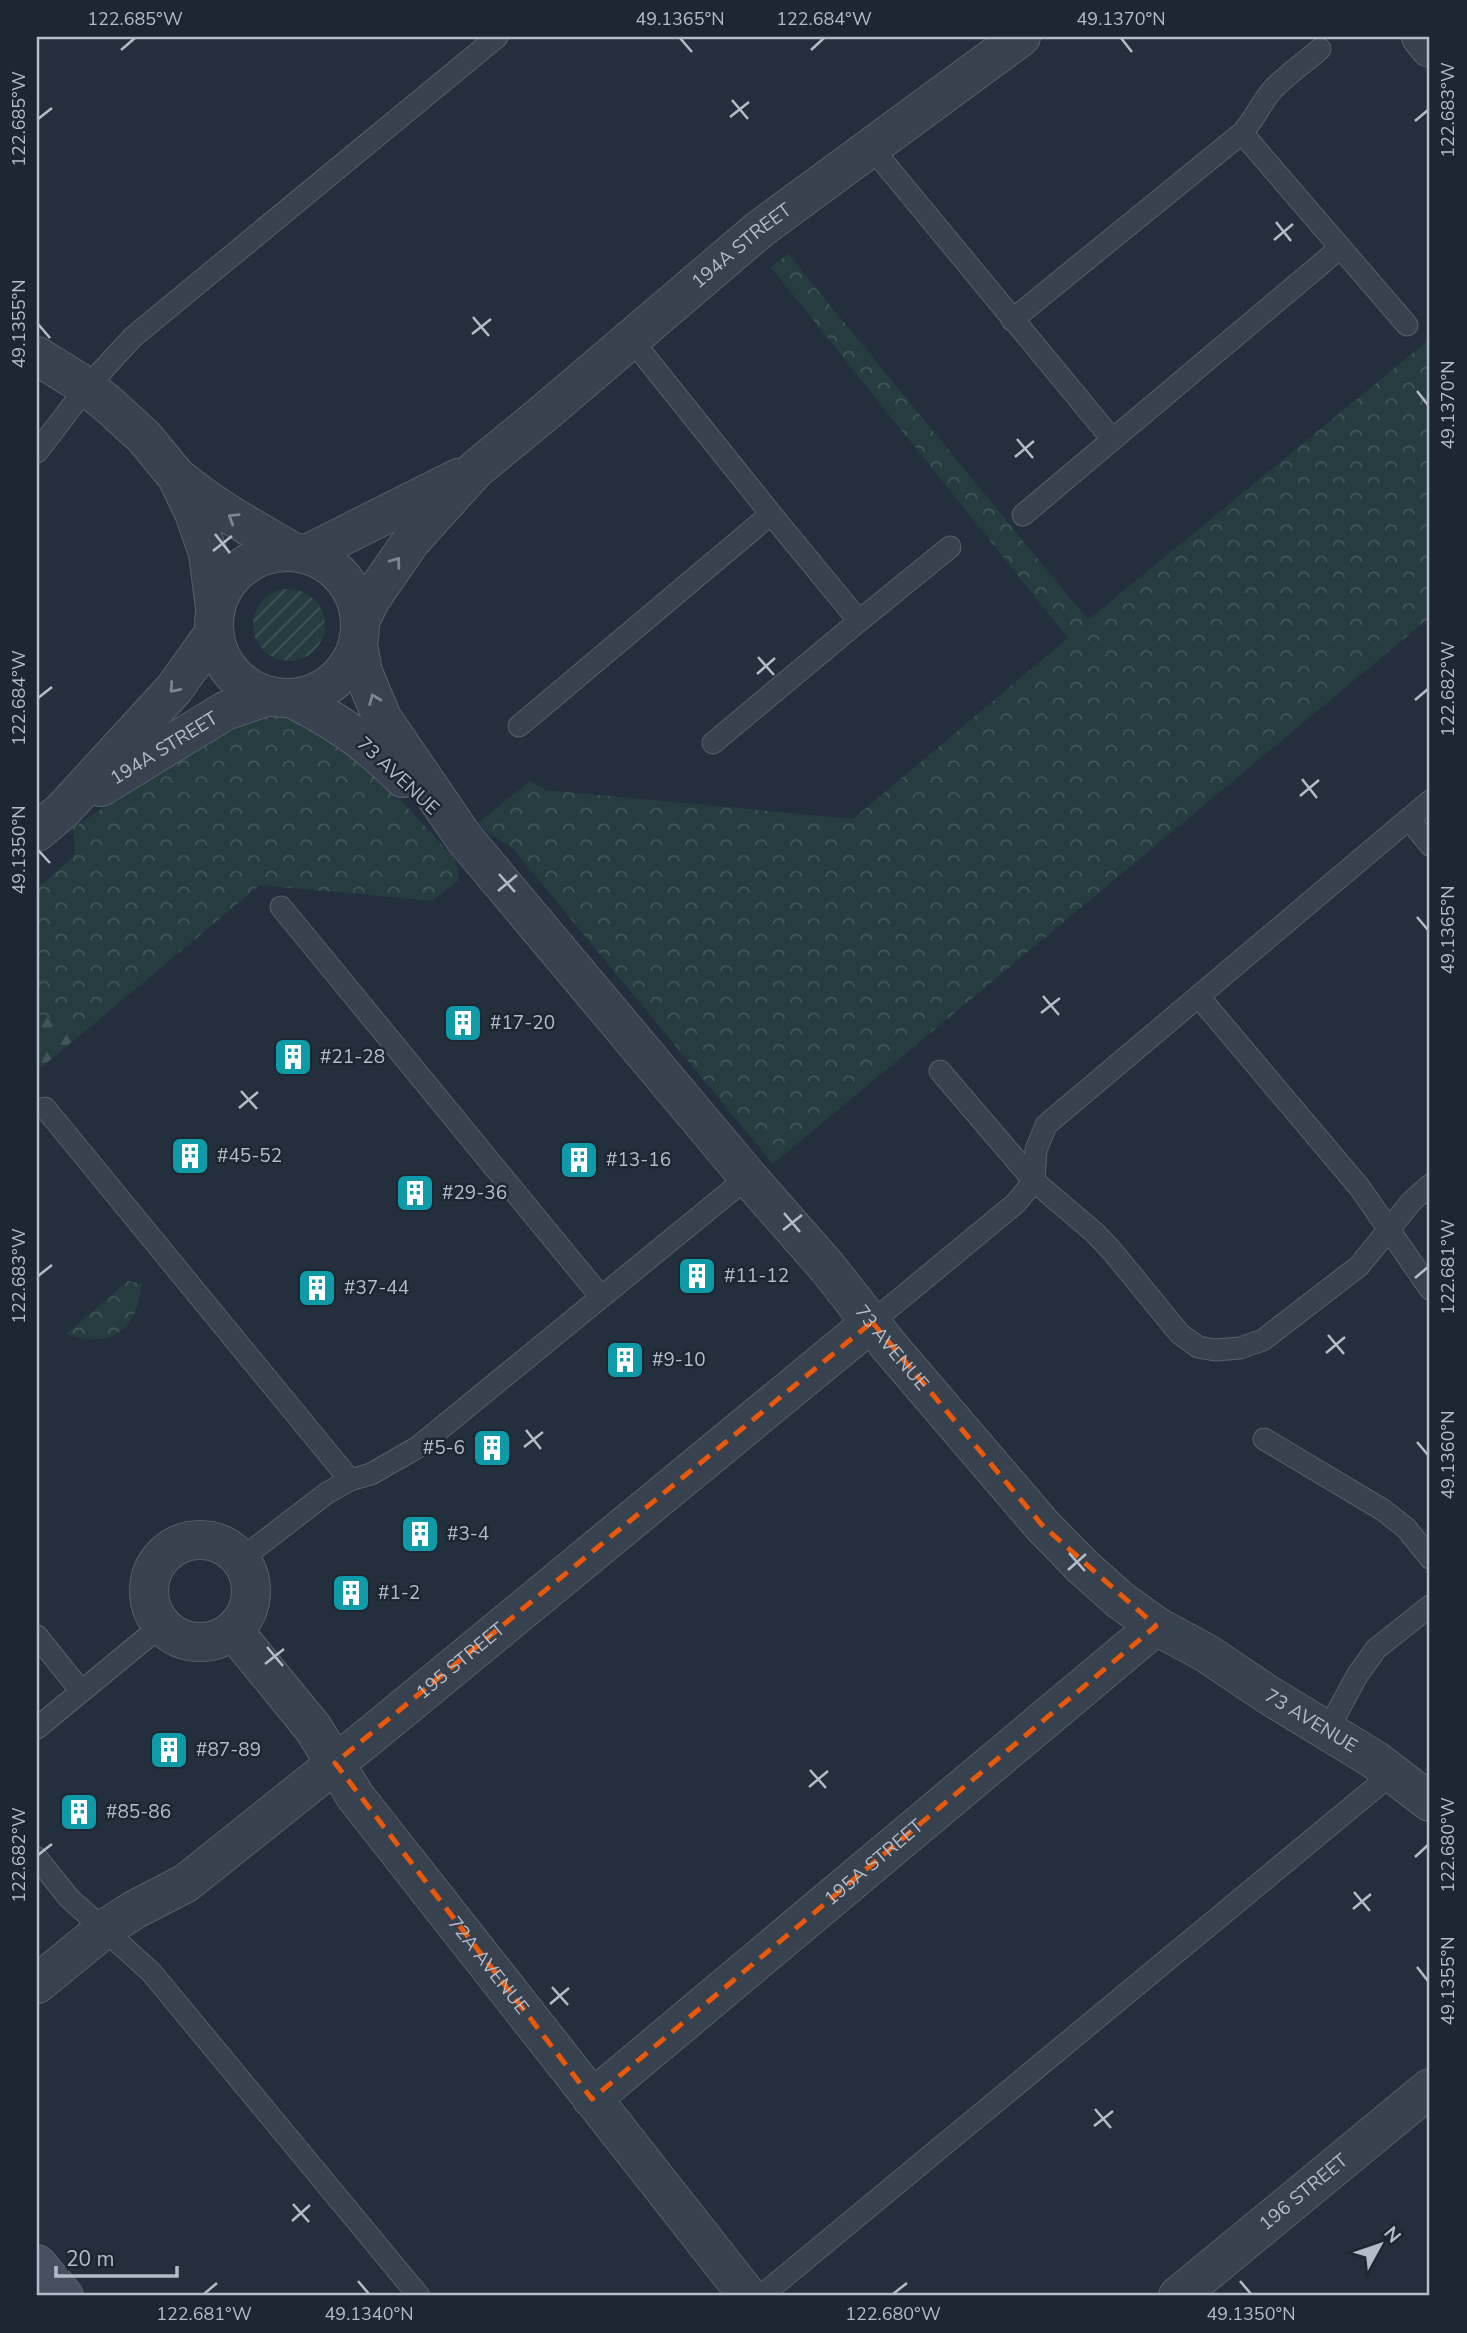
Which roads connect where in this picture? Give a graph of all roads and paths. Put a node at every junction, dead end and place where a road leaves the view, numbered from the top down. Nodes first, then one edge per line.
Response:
1 (497, 37) edge
2 (1021, 37) edge
3 (1421, 37) edge
4 (1430, 48) edge
5 (1321, 49) dead end
6 (1242, 133) junction
7 (871, 146) junction
8 (1340, 248) junction
9 (1012, 320) junction
10 (1407, 326) dead end
11 (631, 339) junction
12 (37, 356) edge
13 (87, 387) junction
14 (1112, 439) junction
15 (37, 452) edge
16 (475, 470) junction
17 (177, 477) junction
18 (771, 514) junction
19 (1023, 515) dead end
20 (950, 547) dead end
21 (300, 553) junction
22 (214, 621) junction
23 (859, 621) junction
24 (359, 632) junction
25 (280, 697) junction
26 (519, 726) dead end
27 (713, 743) dead end
28 (1430, 802) edge
29 (1409, 819) junction
30 (50, 821) edge
31 (464, 838) junction
32 (1430, 845) edge
33 (281, 907) dead end
34 (1199, 996) junction
35 (940, 1071) dead end
36 (46, 1108) dead end
37 (748, 1177) junction
38 (1034, 1181) junction
39 (1430, 1185) edge
40 (1388, 1231) junction
41 (1430, 1289) edge
42 (601, 1297) junction
43 (872, 1322) junction
44 (1264, 1439) dead end
45 (350, 1480) junction
46 (1430, 1558) edge
47 (242, 1559) junction
48 (1430, 1606) edge
49 (162, 1625) junction
50 (1156, 1626) junction
51 (233, 1630) junction
52 (37, 1636) edge
53 (82, 1691) junction
54 (37, 1728) edge
55 (1327, 1731) junction
56 (335, 1763) junction
57 (1393, 1773) junction
58 (1430, 1802) edge
59 (37, 1858) edge
60 (103, 1930) junction
61 (37, 1984) edge
62 (1430, 2088) edge
63 (592, 2099) junction
64 (37, 2264) edge
65 (64, 2296) edge
66 (419, 2296) edge
67 (748, 2296) edge
68 (761, 2296) edge
69 (1178, 2296) edge

1 - 13 lane
2 - 7 street, 194A STREET
3 - 4 street
5 - 6 lane
6 - 8 lane
6 - 9 lane
7 - 9 lane
7 - 11 street, 194A STREET
8 - 10 lane
8 - 14 lane
9 - 14 lane
11 - 16 street, 194A STREET
11 - 18 lane
12 - 13 street
13 - 15 lane
13 - 17 street
14 - 19 lane
16 - 21 street, 194A STREET
24 -> 16 street, 194A STREET
21 -> 17 street
17 - 22 street
18 - 23 lane
18 - 26 lane
20 - 23 lane
21 - 22 street
21 - 24 street
22 - 25 street
22 -> 30 street, 194A STREET
23 - 27 lane
24 - 25 street
31 -> 24 street, 73 AVENUE
25 - 30 street, 194A STREET
25 - 31 street, 73 AVENUE
28 - 29 lane
29 - 32 lane
29 - 34 lane
31 - 37 street, 73 AVENUE
33 - 42 lane
34 - 38 lane
34 - 40 lane
35 - 38 lane
36 - 45 lane
37 - 42 lane
37 - 43 street, 73 AVENUE
38 - 40 lane
38 - 43 lane
39 - 40 lane
40 - 41 lane
42 - 45 lane
43 - 50 street, 73 AVENUE
43 - 56 street, 195 STREET
44 - 46 lane
45 - 47 lane
47 - 49 street
47 - 51 street
48 - 55 lane
49 - 51 street
49 - 53 lane
50 - 55 street, 73 AVENUE
50 - 63 street, 195A STREET
51 - 56 street, 72A AVENUE
52 - 53 lane
53 - 54 lane
55 - 57 street, 73 AVENUE
56 - 60 street, 195 STREET
56 - 63 street, 72A AVENUE
57 - 58 street, 73 AVENUE
57 - 68 lane
59 - 60 lane
60 - 61 street, 195 STREET
60 - 66 lane
62 - 69 street, 196 STREET
63 - 67 street, 72A AVENUE
64 - 65 main road

